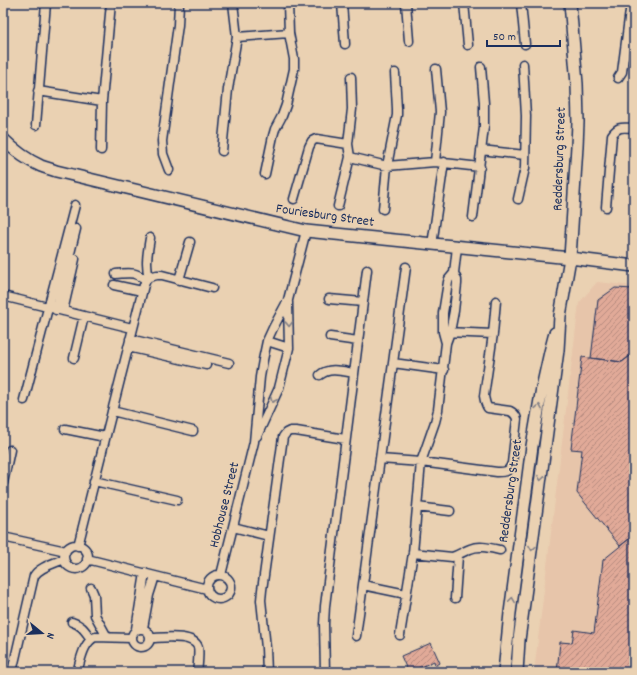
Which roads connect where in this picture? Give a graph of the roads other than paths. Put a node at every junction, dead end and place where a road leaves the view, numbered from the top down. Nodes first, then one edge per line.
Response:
1 (46, 3) edge
2 (111, 3) edge
3 (179, 3) edge
4 (232, 3) edge
5 (288, 3) edge
6 (342, 3) edge
7 (406, 3) edge
8 (464, 3) edge
9 (521, 3) edge
10 (570, 3) edge
11 (631, 3) edge
12 (290, 33) junction
13 (237, 37) junction
14 (410, 41) dead end
15 (345, 44) dead end
16 (468, 44) dead end
17 (525, 44) dead end
18 (523, 64) dead end
19 (481, 67) dead end
20 (436, 69) dead end
21 (395, 73) dead end
22 (351, 77) dead end
23 (618, 78) dead end
24 (38, 92) junction
25 (102, 101) junction
26 (36, 125) dead end
27 (634, 128) edge
28 (3, 139) edge
29 (348, 144) junction
30 (101, 150) dead end
31 (481, 150) junction
32 (222, 151) dead end
33 (525, 155) junction
34 (350, 157) junction
35 (435, 162) junction
36 (444, 162) junction
37 (387, 166) junction
38 (480, 167) junction
39 (168, 170) dead end
40 (265, 174) dead end
41 (294, 199) dead end
42 (518, 199) dead end
43 (75, 205) dead end
44 (338, 206) dead end
45 (606, 207) dead end
46 (383, 209) dead end
47 (473, 217) dead end
48 (76, 229) dead end
49 (306, 231) junction
50 (150, 238) dead end
51 (190, 242) dead end
52 (432, 245) junction
53 (457, 247) junction
54 (570, 258) junction
55 (75, 259) dead end
56 (634, 266) edge
57 (406, 267) dead end
58 (367, 270) dead end
59 (454, 273) junction
60 (116, 274) dead end
61 (147, 278) junction
62 (179, 280) junction
63 (114, 284) dead end
64 (212, 288) dead end
65 (142, 291) junction
66 (3, 296) edge
67 (329, 298) dead end
68 (445, 299) junction
69 (288, 300) junction
70 (455, 300) junction
71 (496, 301) dead end
72 (363, 302) junction
73 (56, 309) junction
74 (84, 316) junction
75 (560, 316) junction
76 (132, 328) junction
77 (446, 332) junction
78 (493, 334) junction
79 (330, 337) dead end
80 (358, 340) junction
81 (267, 341) junction
82 (129, 343) junction
83 (289, 348) junction
84 (74, 358) dead end
85 (229, 363) dead end
86 (393, 363) junction
87 (206, 365) dead end
88 (444, 370) junction
89 (354, 373) junction
90 (320, 375) dead end
91 (24, 400) dead end
92 (112, 411) junction
93 (65, 429) dead end
94 (193, 431) dead end
95 (105, 438) junction
96 (345, 439) junction
97 (254, 442) junction
98 (10, 450) dead end
99 (380, 459) junction
100 (421, 462) junction
101 (94, 481) junction
102 (3, 483) edge
103 (177, 500) dead end
104 (417, 507) junction
105 (450, 512) dead end
106 (233, 527) junction
107 (269, 536) junction
108 (3, 537) edge
109 (78, 546) junction
110 (500, 550) dead end
111 (413, 553) junction
112 (65, 555) junction
113 (458, 556) junction
114 (87, 559) junction
115 (145, 573) junction
116 (221, 575) junction
117 (155, 576) junction
118 (363, 585) junction
119 (91, 588) dead end
120 (207, 588) junction
121 (406, 594) junction
122 (455, 598) dead end
123 (72, 622) dead end
124 (140, 629) junction
125 (400, 635) dead end
126 (356, 636) dead end
127 (107, 637) junction
128 (131, 638) junction
129 (150, 638) junction
130 (91, 639) junction
131 (12, 672) edge
132 (77, 672) edge
133 (198, 672) edge
134 (267, 672) edge
135 (325, 672) edge
136 (504, 672) edge
137 (517, 672) edge

1 - 24 street
2 - 25 street
3 - 39 street
4 - 13 street
5 - 12 street
6 - 15 street
7 - 14 street
8 - 16 street
9 - 17 street
10 - 54 street, Reddersburg Street
11 - 23 street
12 - 13 street
12 - 40 street
13 - 32 street
18 - 33 street
19 - 31 street
20 - 35 street
21 - 37 street
22 - 29 street
24 - 25 street
24 - 26 street
25 - 30 street
27 - 45 street
28 - 49 street, Fouriesburg Street
29 - 34 street
29 - 41 street
31 - 33 street
31 - 38 street
33 - 42 street
34 - 37 street
34 - 44 street
35 - 36 street
35 - 37 street
36 - 38 street
36 - 52 street
37 - 46 street
38 - 47 street
43 - 73 street
48 - 73 street
49 - 52 street, Fouriesburg Street
49 - 69 street, Hobhouse Street
50 - 61 street
51 - 62 street
52 - 53 street, Fouriesburg Street
53 - 54 street, Fouriesburg Street
53 - 59 street
54 - 56 street, Fouriesburg Street
54 - 75 street, Reddersburg Street
55 - 73 street
57 - 86 street
58 - 72 street
59 - 68 street
59 - 70 street
60 - 61 street
61 - 62 street
61 - 65 street
62 - 64 street
63 - 65 street
65 - 76 street
66 - 73 street
67 - 72 street
68 - 70 street
68 - 77 street
69 - 81 street, Hobhouse Street
69 -> 83 street, Hobhouse Street
70 - 77 street
71 - 78 street
72 - 80 street
73 - 74 street
73 - 91 street
74 - 76 street
74 - 84 street
136 -> 75 street, Reddersburg Street
75 -> 137 street, Reddersburg Street
76 - 82 street
77 - 78 street
77 - 88 street
78 - 100 street
79 - 80 street
80 - 89 street
81 - 83 street
81 - 97 street, Hobhouse Street
82 - 85 street
82 - 87 street
82 - 92 street
83 -> 97 street, Hobhouse Street
86 - 88 street
86 - 99 street
88 - 100 street
89 - 90 street
89 - 96 street
92 - 94 street
92 - 95 street
93 - 95 street
95 - 101 street
96 - 107 street
96 - 135 street
97 - 106 street, Hobhouse Street
98 - 102 street
99 - 100 street
99 - 118 street
100 - 104 street
101 - 103 street
101 - 109 street
104 - 105 street
104 - 111 street
106 - 107 street
106 - 116 street, Hobhouse Street
107 - 134 street
108 - 112 street
109 - 112 street
109 - 114 street
110 - 113 street
111 - 113 street
111 - 121 street
112 - 114 street
112 - 131 street
113 - 122 street
114 - 115 street
115 - 117 street
115 - 124 street
116 - 120 street
116 - 120 street
117 - 120 street
117 - 124 street
118 - 121 street
118 - 126 street
119 - 127 street
121 - 125 street
123 - 130 street
124 - 128 street
124 - 129 street
127 - 128 street
127 - 130 street
128 - 129 street
129 - 133 street
130 - 132 street

